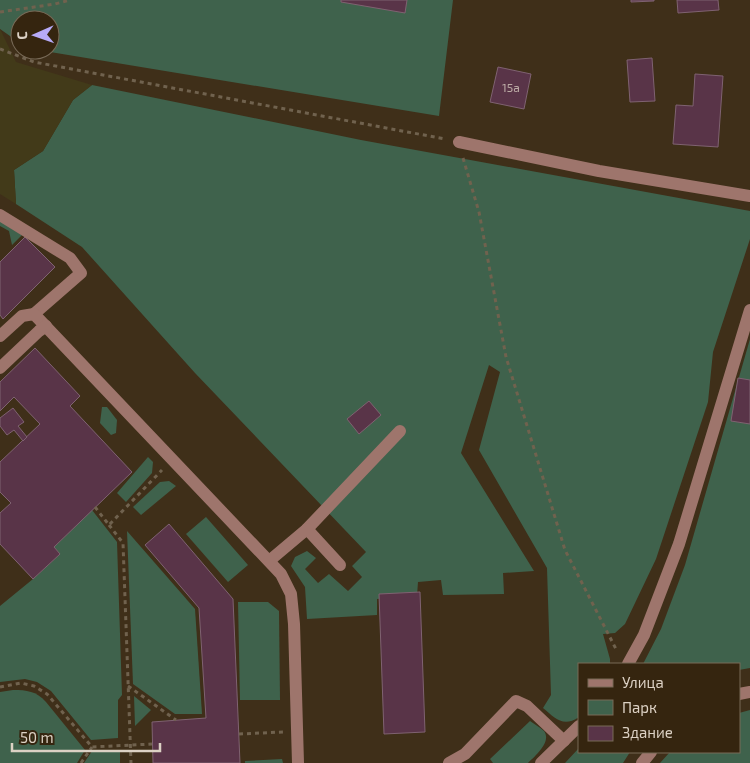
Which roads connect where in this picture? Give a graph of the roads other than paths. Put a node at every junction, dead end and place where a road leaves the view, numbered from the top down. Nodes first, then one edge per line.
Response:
1 (459, 142) road end
2 (750, 196) edge
3 (0, 215) edge
4 (750, 310) edge
5 (34, 314) junction
6 (46, 326) junction
7 (0, 336) edge
8 (0, 368) edge
9 (400, 430) dead end
10 (307, 529) junction
11 (269, 561) junction
12 (340, 565) dead end
13 (623, 660) edge
14 (578, 727) edge
15 (564, 741) junction
16 (298, 763) edge
17 (449, 763) edge
18 (540, 763) edge

1 - 2 street
3 - 5 street
4 - 13 street
5 - 6 street
5 - 7 street
6 - 8 street
6 - 11 street
9 - 10 street
10 - 11 street
10 - 12 street
11 - 16 street
14 - 15 street
15 - 17 street
15 - 18 street

